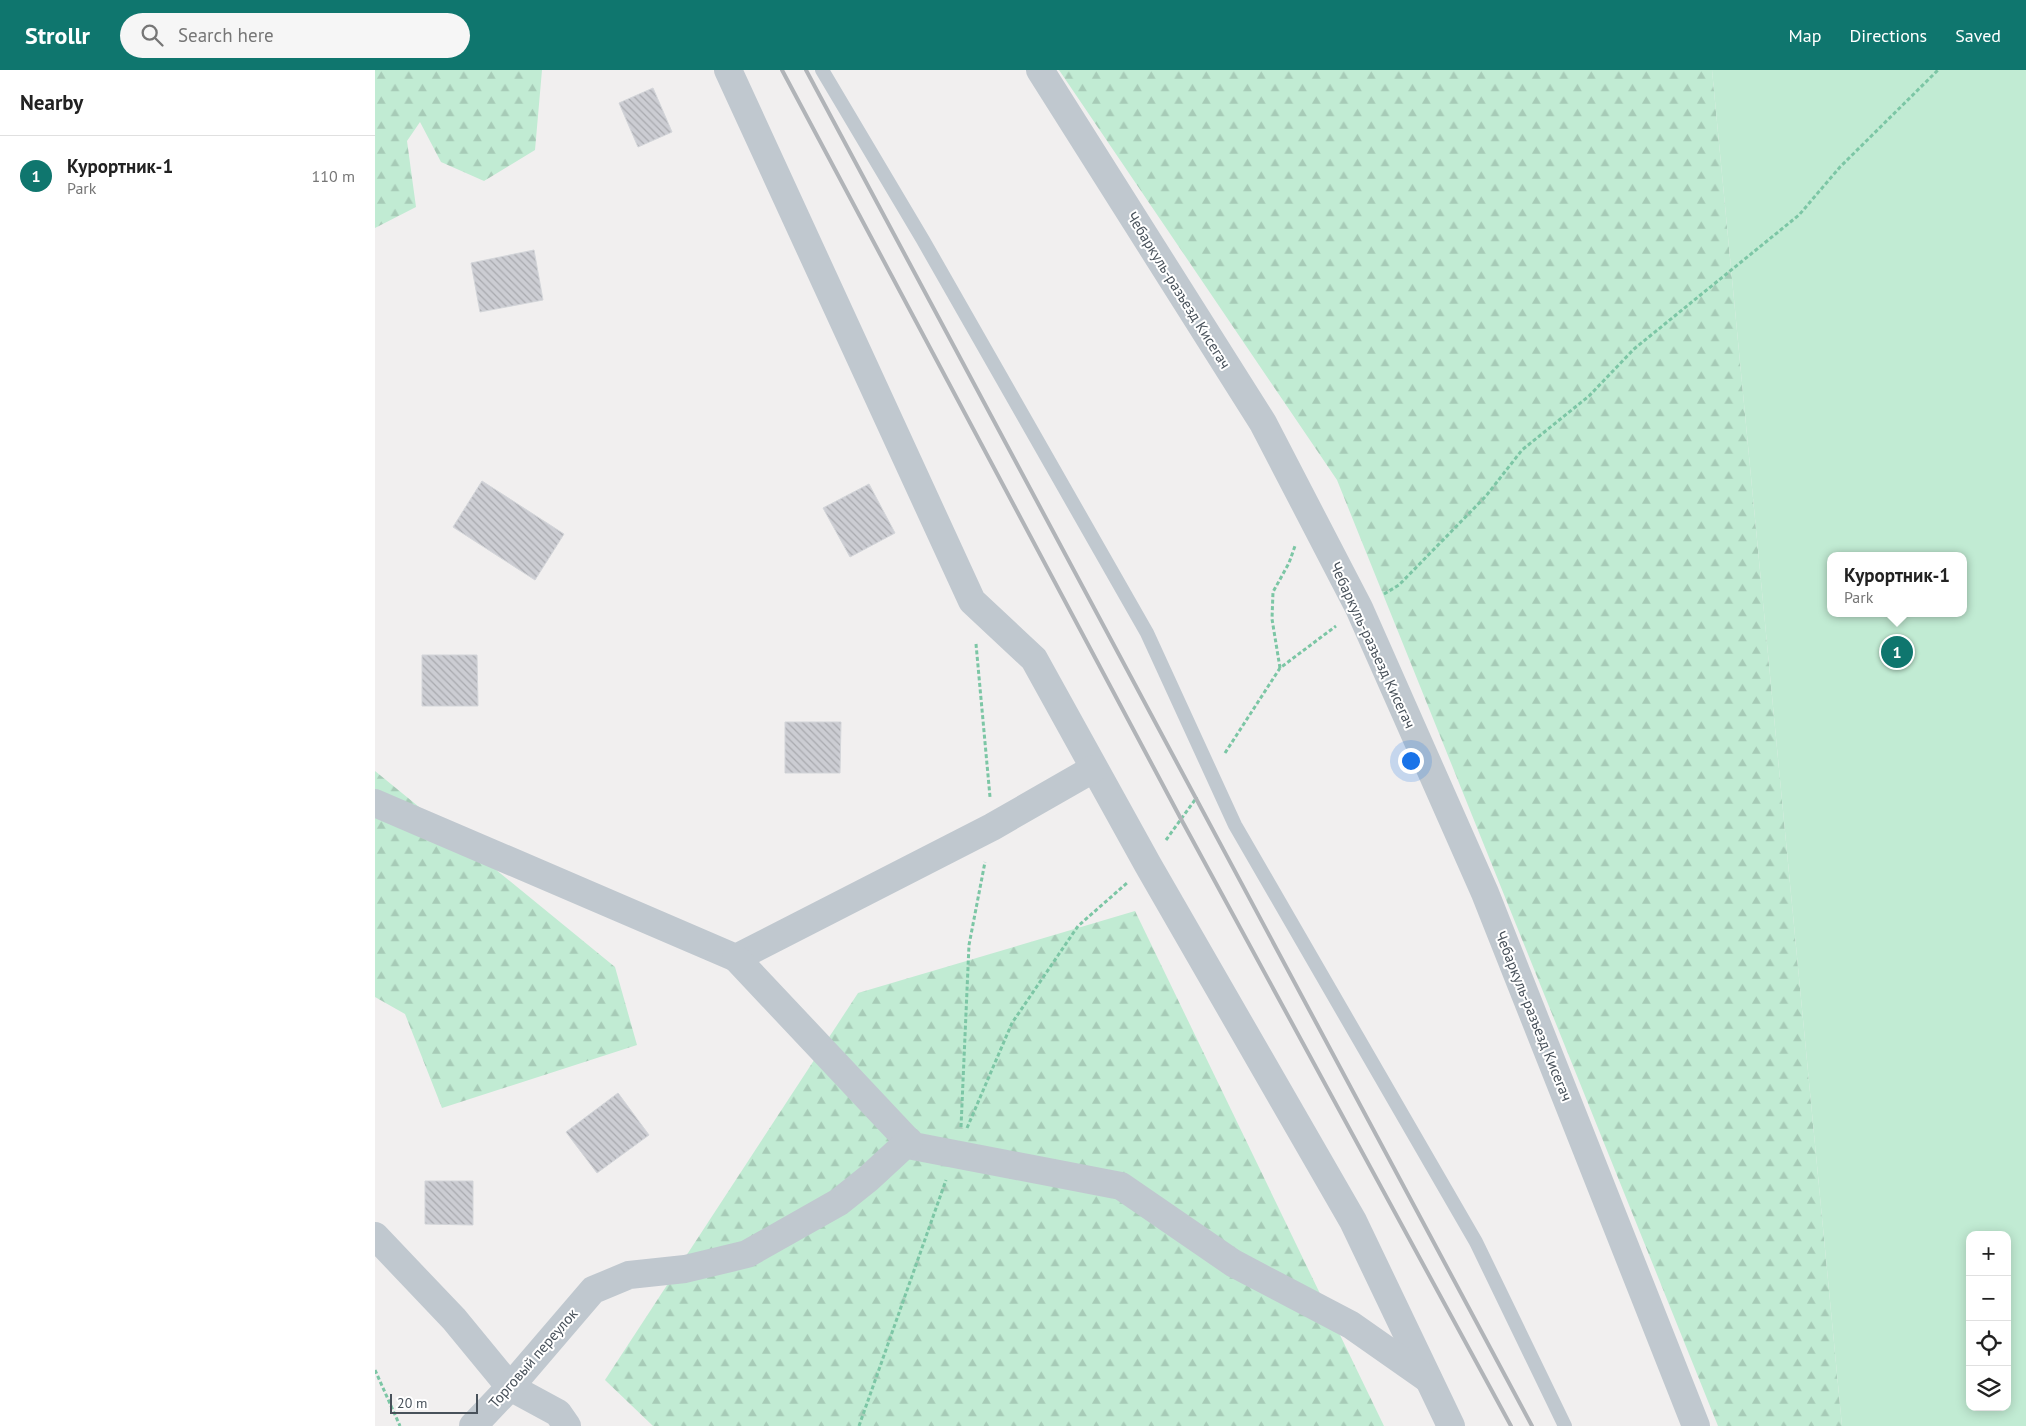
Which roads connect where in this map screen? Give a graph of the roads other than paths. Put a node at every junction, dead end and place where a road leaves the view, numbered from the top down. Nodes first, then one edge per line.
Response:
1 (729, 70) edge
2 (822, 70) edge
3 (1040, 70) edge
4 (1093, 769) junction
5 (375, 803) edge
6 (736, 958) junction
7 (909, 1141) junction
8 (375, 1236) edge
9 (1429, 1380) junction
10 (510, 1387) junction
11 (473, 1426) edge
12 (567, 1426) edge
13 (1451, 1426) edge
14 (1565, 1426) edge
15 (1696, 1426) edge

1 - 4 street
2 - 14 lane
3 - 15 street, Чебаркуль-разъезд Кисегач
4 - 6 street
4 - 9 street
5 - 6 street
6 - 7 street
7 - 9 street
7 - 10 street, Торговый переулок
8 - 10 street
9 - 13 street
10 - 11 street, Торговый переулок
10 - 12 street

